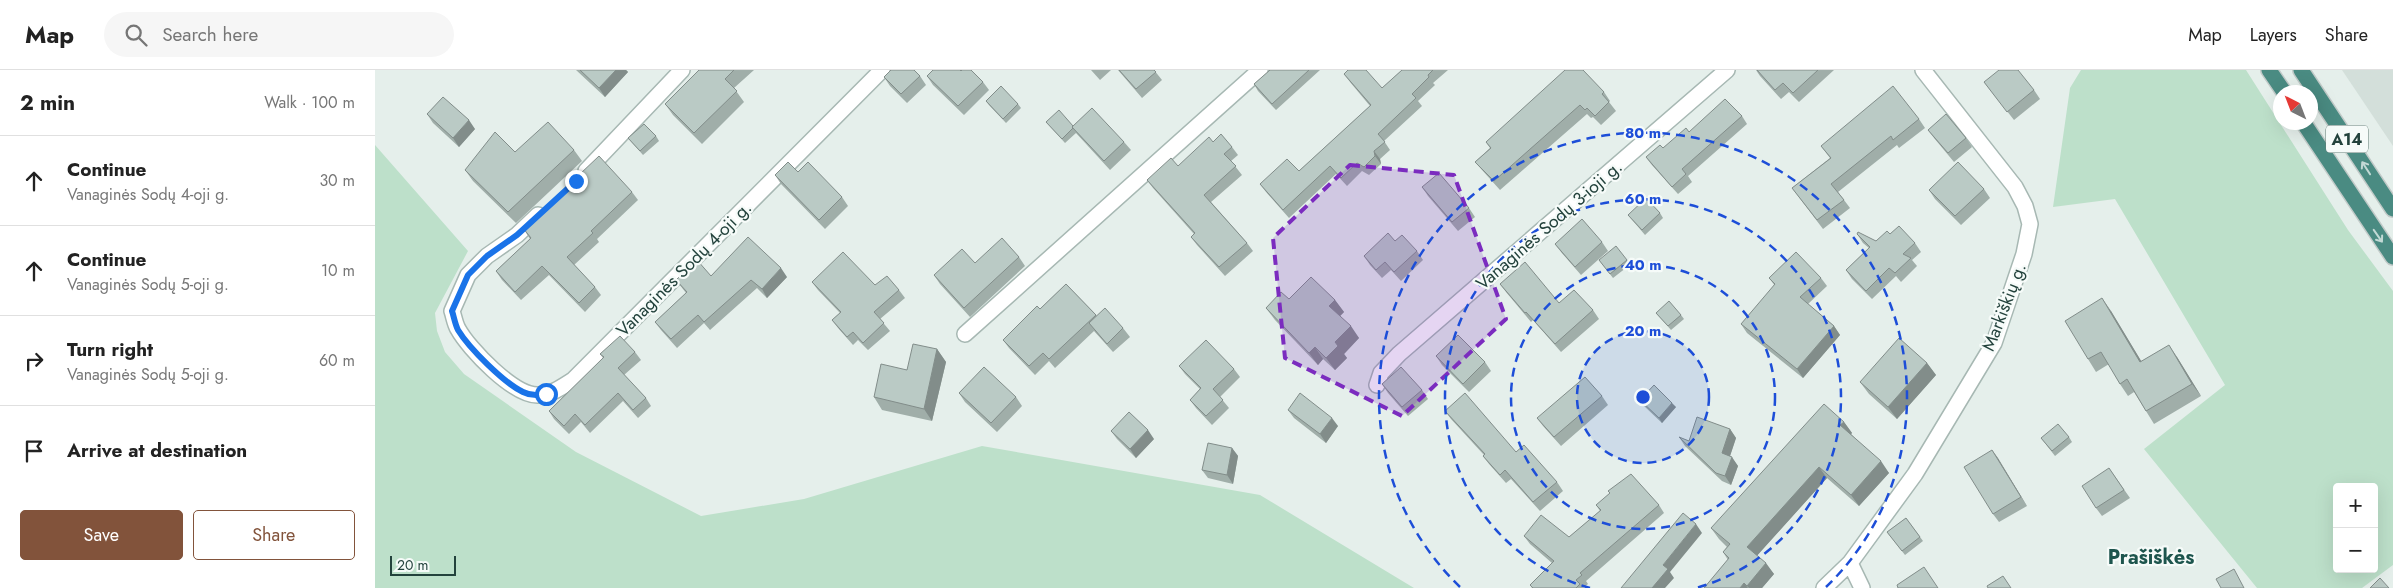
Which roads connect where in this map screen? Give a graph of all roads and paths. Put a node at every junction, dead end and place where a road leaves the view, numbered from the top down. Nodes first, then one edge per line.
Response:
1 (682, 70) edge
2 (882, 70) edge
3 (1260, 70) edge
4 (1727, 70) edge
5 (1923, 70) edge
6 (2269, 70) edge
7 (2301, 70) edge
8 (2279, 85) edge
9 (2308, 130) edge
10 (576, 181) edge
11 (549, 205) edge
12 (2393, 209) edge
13 (2393, 258) edge
14 (965, 334) dead end
15 (1377, 385) dead end
16 (1850, 563) junction
17 (1824, 588) edge
18 (1862, 588) edge

1 - 10 street
2 - 11 street, Vanaginės Sodų 4-oji g.
3 - 14 street
4 - 15 street, Vanaginės Sodų 3-ioji g.
5 - 16 street, Markiškių g.
6 - 8 highway
12 -> 7 highway, A14
9 -> 13 highway, A14
16 - 17 street, Markiškių g.
16 - 18 street

